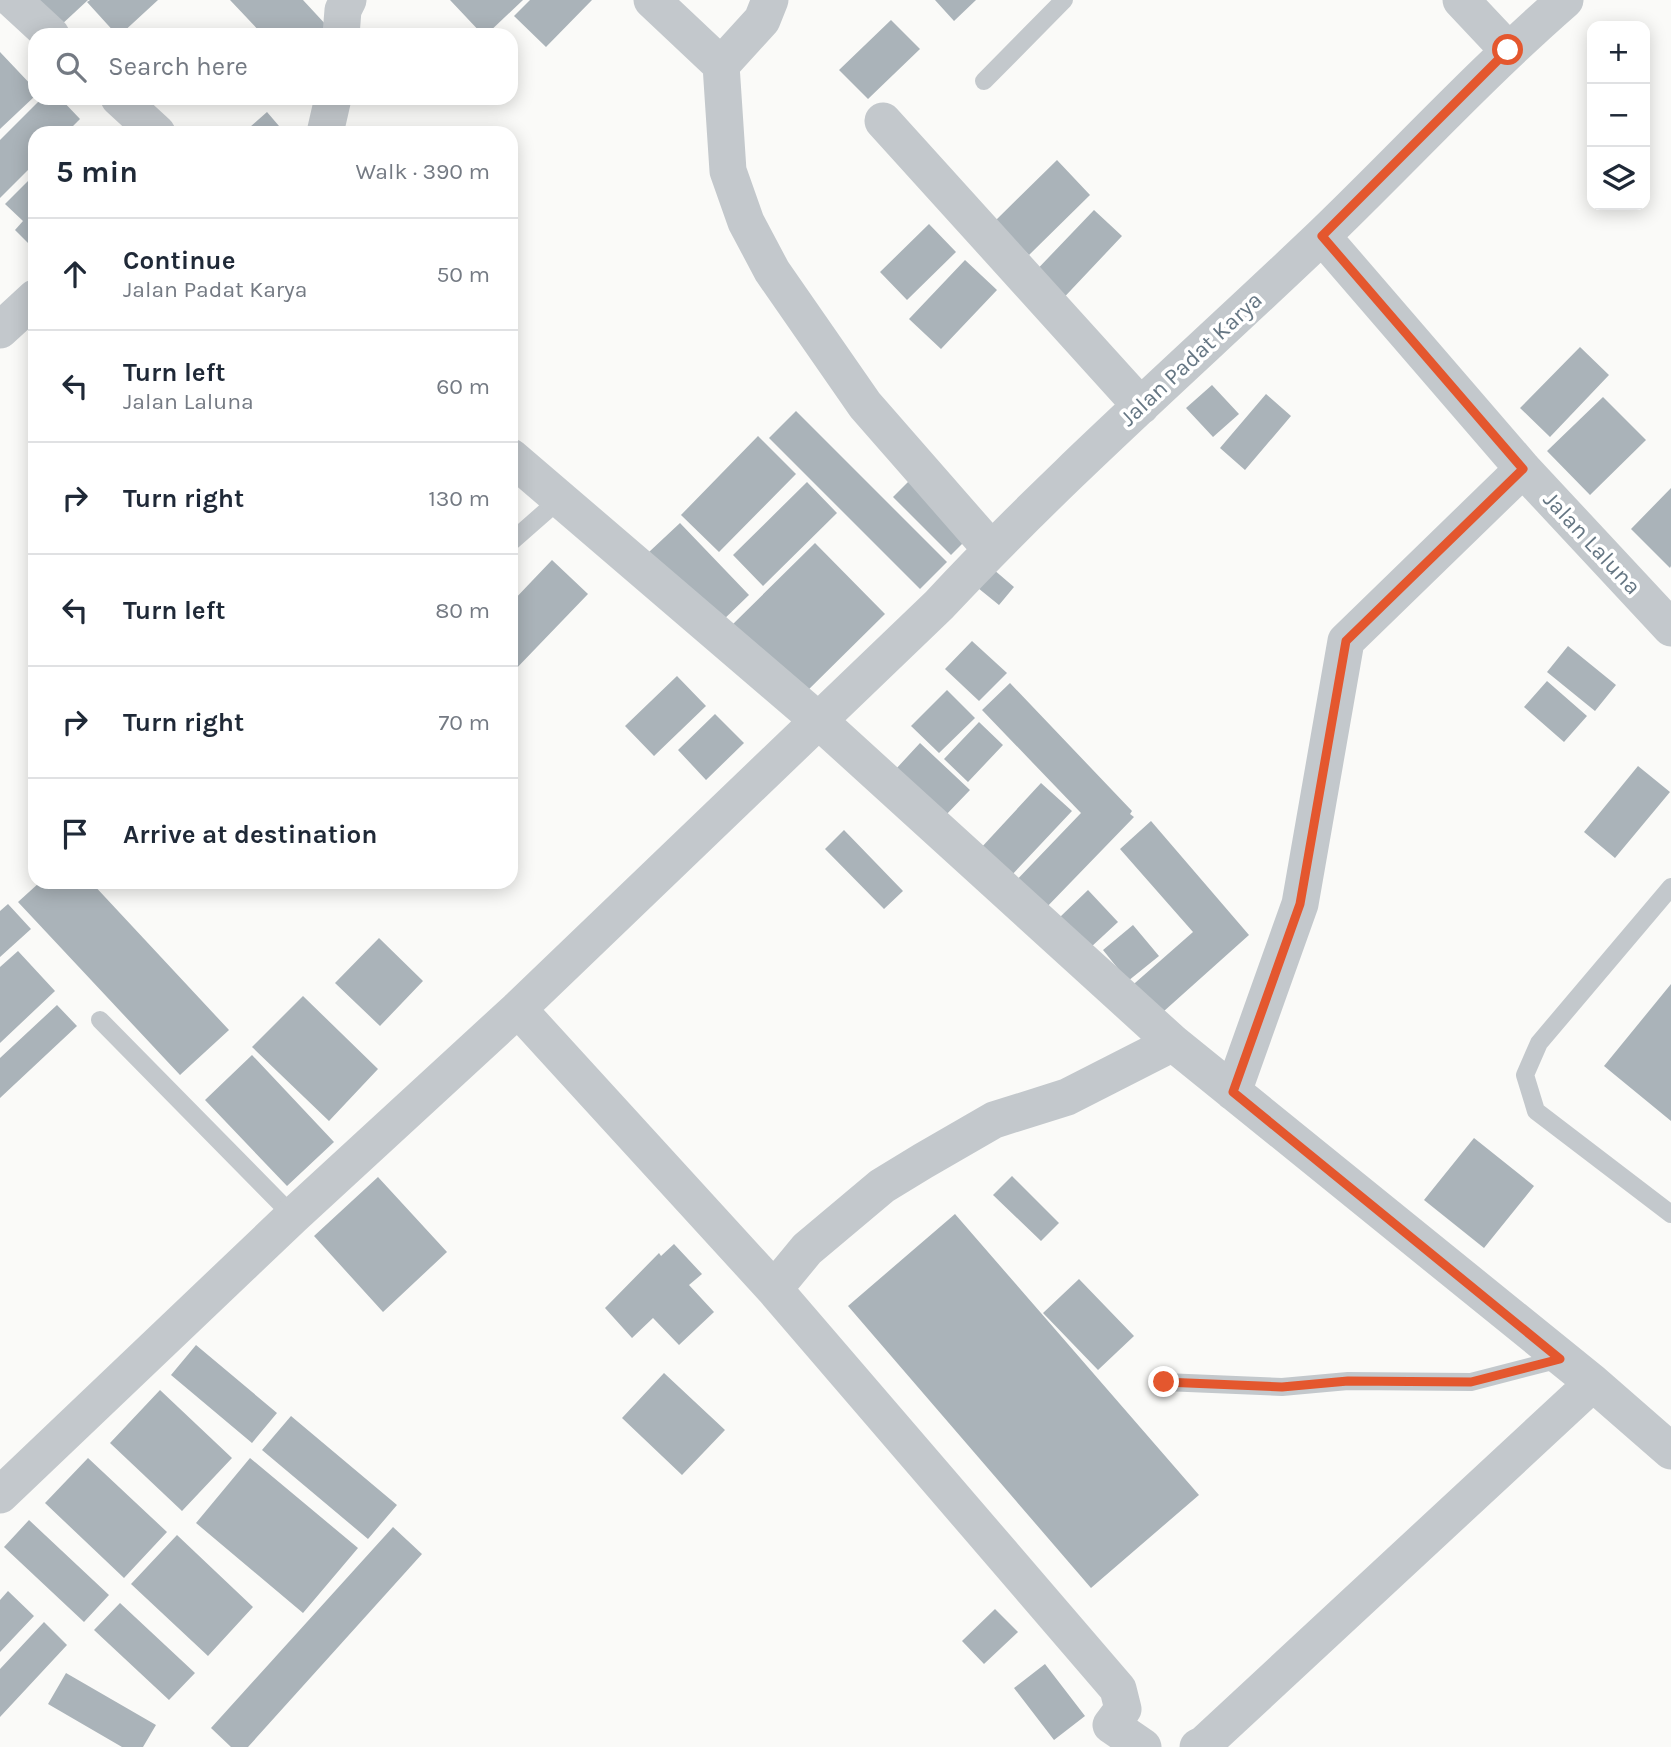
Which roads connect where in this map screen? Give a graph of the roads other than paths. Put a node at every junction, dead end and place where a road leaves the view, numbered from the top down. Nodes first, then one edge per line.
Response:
1 (13, 0) edge
2 (348, 0) edge
3 (652, 0) edge
4 (770, 0) edge
5 (1063, 0) edge
6 (1461, 0) edge
7 (1565, 0) edge
8 (43, 28) edge
9 (342, 28) edge
10 (1508, 50) junction
11 (721, 65) junction
12 (984, 81) dead end
13 (127, 105) edge
14 (331, 105) edge
15 (883, 121) dead end
16 (149, 126) edge
17 (327, 126) edge
18 (1322, 236) junction
19 (28, 304) edge
20 (0, 330) edge
21 (1141, 406) junction
22 (518, 463) edge
23 (1523, 469) junction
24 (560, 499) junction
25 (518, 536) edge
26 (991, 549) junction
27 (1671, 628) edge
28 (819, 721) junction
29 (1671, 887) edge
30 (518, 1009) junction
31 (100, 1020) dead end
32 (1172, 1044) junction
33 (1233, 1092) junction
34 (1671, 1214) edge
35 (293, 1216) junction
36 (774, 1289) junction
37 (1560, 1359) junction
38 (1164, 1382) dead end
39 (1593, 1383) junction
40 (1671, 1451) edge
41 (0, 1495) edge
42 (1099, 1736) edge
43 (1143, 1747) edge
44 (1198, 1747) edge

1 - 8 street
2 - 9 street
3 - 11 street
4 - 11 street
5 - 12 lane
6 - 10 street
7 - 10 street, Jalan Padat Karya
10 - 18 street, Jalan Padat Karya
11 - 26 street
13 - 16 street
14 - 17 street
15 - 21 street
18 - 21 street, Jalan Padat Karya
18 - 23 street, Jalan Laluna
19 - 20 street
21 - 26 street, Jalan Padat Karya
22 - 24 street
23 - 27 street, Jalan Laluna
23 - 33 street
24 - 25 lane
24 - 28 street
26 - 28 street, Jalan Padat Karya
28 - 30 street, Jalan Padat Karya
28 - 32 street
29 - 34 lane
30 - 35 street, Jalan Padat Karya
30 - 36 street
31 - 35 lane
32 - 33 street
32 - 36 street
33 - 37 street
35 - 41 street, Jalan Padat Karya
36 - 42 street
37 - 38 lane
37 - 39 street
39 - 40 street
39 - 44 street
42 - 43 street

